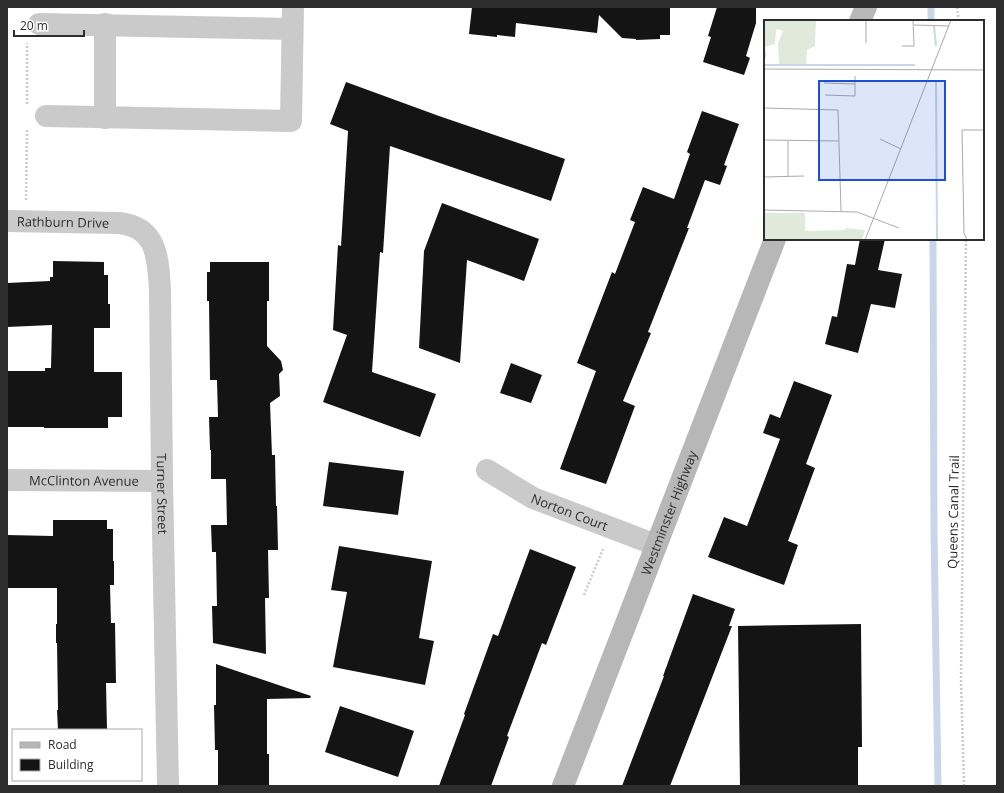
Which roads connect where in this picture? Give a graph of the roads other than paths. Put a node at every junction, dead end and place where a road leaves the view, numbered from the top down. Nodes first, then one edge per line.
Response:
1 (293, 7) edge
2 (866, 7) edge
3 (860, 20) edge
4 (39, 24) dead end
5 (105, 24) junction
6 (292, 29) junction
7 (46, 116) dead end
8 (105, 118) junction
9 (7, 221) edge
10 (119, 222) joint
11 (775, 240) edge
12 (487, 470) dead end
13 (7, 480) edge
14 (162, 481) junction
15 (656, 545) junction
16 (168, 786) edge
17 (563, 786) edge

1 - 6 street
2 - 3 main road
4 - 5 street
5 - 6 street
5 - 8 street
6 - 8 street
7 - 8 street
9 - 10 street, Rathburn Drive
10 - 14 street, Turner Street
11 - 15 main road, Westminster Highway
12 - 15 street, Norton Court
13 - 14 street, McClinton Avenue
14 - 16 street, Turner Street
15 - 17 main road, Westminster Highway

